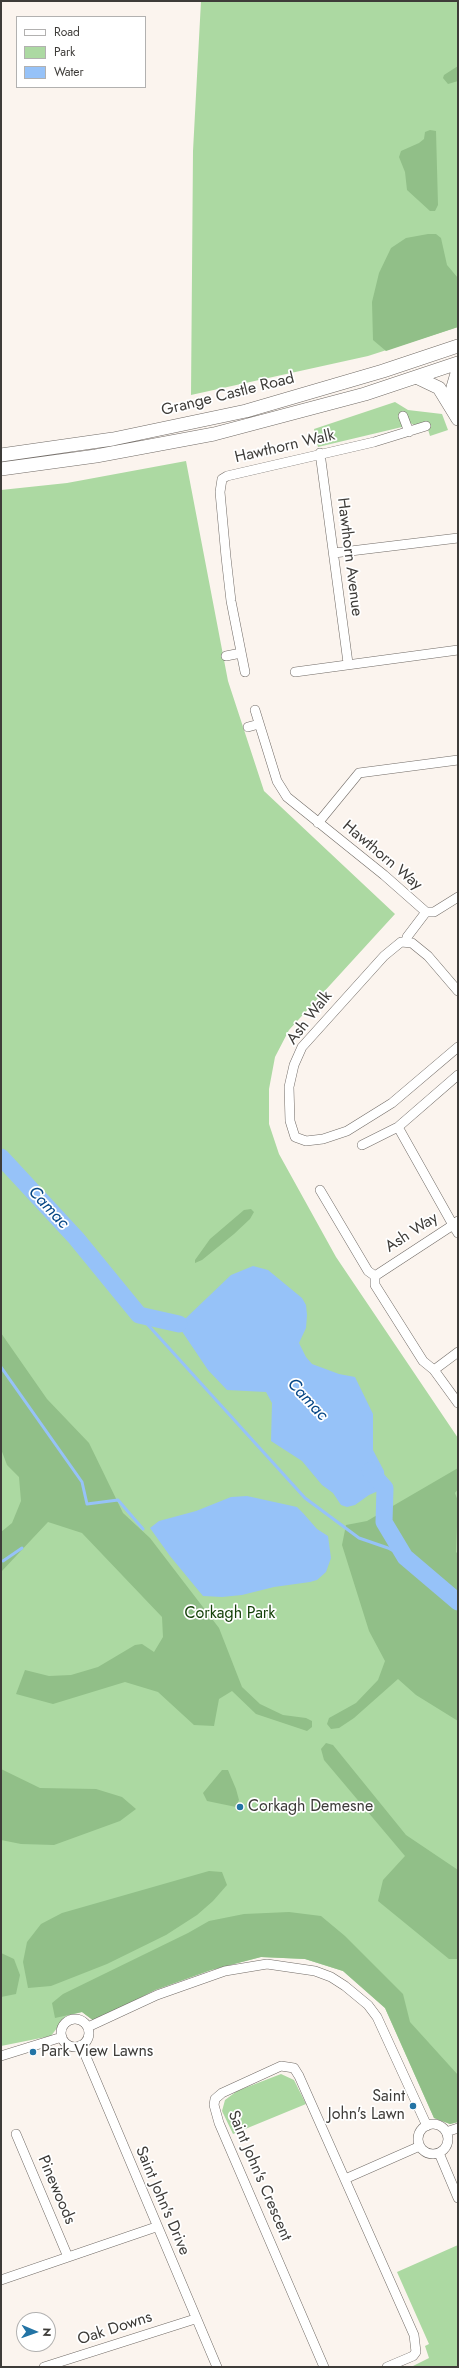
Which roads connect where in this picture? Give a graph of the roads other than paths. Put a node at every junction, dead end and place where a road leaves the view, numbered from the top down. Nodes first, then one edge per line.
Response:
1 (458, 346) edge
2 (458, 363) edge
3 (458, 370) edge
4 (416, 377) junction
5 (458, 410) edge
6 (403, 416) dead end
7 (458, 419) edge
8 (426, 426) dead end
9 (409, 432) junction
10 (320, 454) junction
11 (1, 455) edge
12 (1, 469) edge
13 (458, 538) edge
14 (334, 553) junction
15 (458, 650) edge
16 (241, 653) junction
17 (226, 656) dead end
18 (348, 663) junction
19 (245, 672) dead end
20 (295, 672) dead end
21 (255, 710) dead end
22 (259, 724) junction
23 (248, 727) dead end
24 (458, 760) edge
25 (318, 823) junction
26 (458, 897) edge
27 (426, 912) junction
28 (406, 942) junction
29 (458, 991) edge
30 (458, 1047) edge
31 (458, 1075) edge
32 (398, 1127) junction
33 (362, 1146) dead end
34 (320, 1190) dead end
35 (455, 1223) edge
36 (458, 1233) edge
37 (375, 1276) junction
38 (458, 1352) edge
39 (434, 1370) junction
40 (458, 1403) edge
41 (88, 2027) junction
42 (62, 2037) junction
43 (82, 2045) junction
44 (1, 2056) edge
45 (427, 2126) junction
46 (458, 2128) edge
47 (446, 2132) junction
48 (16, 2134) dead end
49 (420, 2146) junction
50 (439, 2153) junction
51 (345, 2178) junction
52 (458, 2198) edge
53 (156, 2227) junction
54 (68, 2257) junction
55 (1, 2280) edge
56 (195, 2319) junction
57 (44, 2367) edge
58 (217, 2367) edge
59 (324, 2367) edge
60 (387, 2367) edge

1 - 11 main road, Grange Castle Road
2 - 4 main road, Grange Castle Road
3 - 5 main road
4 - 7 main road
4 - 12 main road, Grange Castle Road
6 - 9 street
8 - 9 street, Hawthorn Walk
9 - 10 street, Hawthorn Walk
10 - 14 street, Hawthorn Avenue
10 - 16 street, Hawthorn Walk
13 - 14 street
14 - 18 street, Hawthorn Avenue
15 - 18 street
16 - 17 street
16 - 19 street, Hawthorn Walk
18 - 20 street
21 - 22 street, Hawthorn Way
22 - 23 street
22 - 25 street, Hawthorn Way
24 - 25 street, Hawthorn Way
25 - 27 street, Hawthorn Way
26 - 27 street
27 - 28 street
28 - 29 street
28 - 30 street, Ash Walk
31 - 32 street
32 - 33 street
32 - 35 street, Ash Way
34 - 37 street
35 - 36 street
35 - 37 street, Ash Way
37 - 39 street
38 - 39 street
39 - 40 street
41 - 42 street
41 - 43 street
41 - 45 street
42 - 43 street
42 - 44 street
43 - 53 street, Saint John's Drive
45 - 47 street
45 - 49 street
46 - 47 street
47 - 50 street
48 - 54 street, Pinewoods
49 - 50 street
49 - 51 street
50 - 52 street
51 - 59 street, Saint John's Crescent
51 - 60 street, Saint John's Crescent
53 - 54 street
53 - 56 street, Saint John's Drive
54 - 55 street
56 - 57 street, Oak Downs
56 - 58 street, Saint John's Drive

